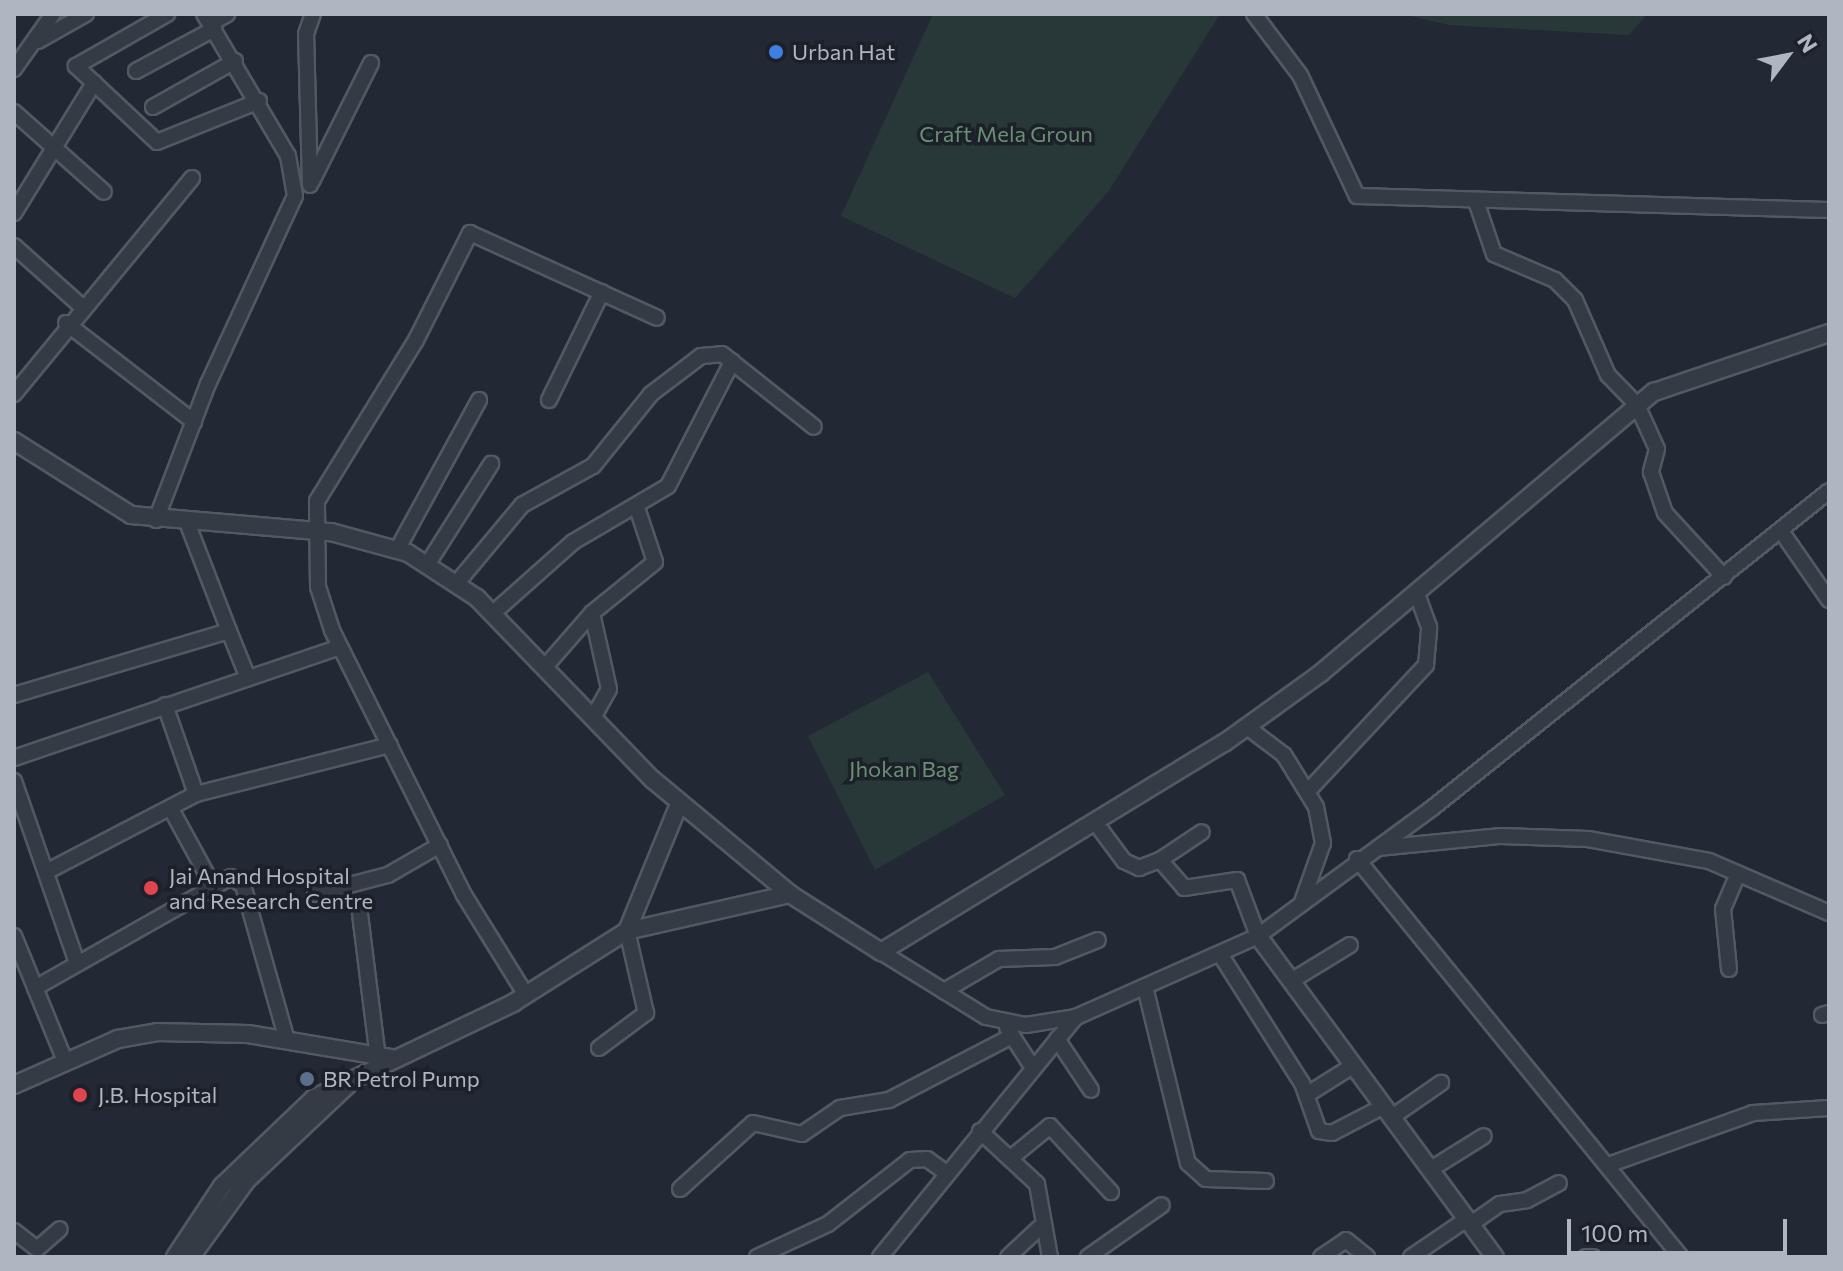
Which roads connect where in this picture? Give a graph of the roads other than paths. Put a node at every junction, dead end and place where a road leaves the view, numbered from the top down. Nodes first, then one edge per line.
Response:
1 (53, 14) edge
2 (86, 14) edge
3 (167, 14) edge
4 (227, 14) edge
5 (313, 14) edge
6 (1254, 14) edge
7 (209, 22) edge
8 (32, 44) junction
9 (235, 61) junction
10 (371, 63) dead end
11 (14, 69) edge
12 (136, 71) dead end
13 (94, 83) junction
14 (259, 101) junction
15 (153, 107) dead end
16 (14, 112) edge
17 (52, 149) junction
18 (192, 178) dead end
19 (310, 185) junction
20 (104, 192) dead end
21 (295, 196) junction
22 (1477, 204) junction
23 (1829, 210) edge
24 (14, 213) edge
25 (14, 246) edge
26 (602, 292) junction
27 (81, 306) junction
28 (657, 318) dead end
29 (66, 323) junction
30 (1829, 333) edge
31 (732, 362) junction
32 (14, 394) edge
33 (479, 400) dead end
34 (549, 400) dead end
35 (1637, 405) junction
36 (194, 422) junction
37 (814, 427) dead end
38 (14, 441) edge
39 (491, 464) dead end
40 (1829, 491) edge
41 (637, 508) junction
42 (156, 520) junction
43 (187, 522) junction
44 (314, 530) junction
45 (1781, 531) junction
46 (397, 550) junction
47 (427, 565) junction
48 (1724, 577) junction
49 (456, 584) junction
50 (1418, 596) junction
51 (1829, 600) edge
52 (592, 613) junction
53 (492, 614) junction
54 (229, 631) junction
55 (340, 647) junction
56 (544, 668) junction
57 (248, 678) junction
58 (14, 695) edge
59 (165, 705) junction
60 (593, 718) junction
61 (1247, 727) junction
62 (390, 745) junction
63 (14, 758) edge
64 (14, 781) edge
65 (1308, 791) junction
66 (196, 794) junction
67 (680, 802) junction
68 (171, 809) junction
69 (1095, 822) junction
70 (1202, 832) dead end
71 (440, 845) junction
72 (1373, 848) junction
73 (1357, 859) junction
74 (1160, 860) junction
75 (46, 872) junction
76 (1738, 874) junction
77 (212, 884) junction
78 (315, 894) dead end
79 (790, 894) junction
80 (1302, 902) junction
81 (1829, 913) edge
82 (360, 914) dead end
83 (627, 931) junction
84 (14, 936) edge
85 (1258, 936) junction
86 (1098, 940) dead end
87 (1350, 945) dead end
88 (881, 952) junction
89 (1220, 954) junction
90 (77, 963) junction
91 (1729, 969) dead end
92 (1291, 981) junction
93 (1145, 987) junction
94 (35, 988) junction
95 (944, 991) junction
96 (526, 995) junction
97 (1076, 1017) junction
98 (1008, 1030) junction
99 (1057, 1039) junction
100 (287, 1040) junction
101 (599, 1048) dead end
102 (378, 1058) junction
103 (396, 1058) junction
104 (65, 1061) junction
105 (1354, 1065) junction
106 (1033, 1068) junction
107 (353, 1080) junction
108 (1441, 1083) dead end
109 (14, 1085) edge
110 (1091, 1090) dead end
111 (1308, 1094) junction
112 (1829, 1108) edge
113 (1388, 1111) junction
114 (980, 1131) junction
115 (1484, 1136) dead end
116 (1012, 1157) junction
117 (1608, 1165) junction
118 (1431, 1169) junction
119 (945, 1172) junction
120 (1266, 1181) dead end
121 (1559, 1183) dead end
122 (680, 1189) dead end
123 (1111, 1192) dead end
124 (1162, 1205) dead end
125 (1469, 1222) junction
126 (1039, 1228) junction
127 (60, 1229) dead end
128 (14, 1231) edge
129 (175, 1257) edge
130 (191, 1257) edge
131 (757, 1257) edge
132 (880, 1257) edge
133 (1008, 1257) edge
134 (1050, 1257) edge
135 (1088, 1257) edge
136 (1321, 1257) edge
137 (1367, 1257) edge
138 (1411, 1257) edge
139 (1495, 1257) edge
140 (1586, 1257) edge
141 (1593, 1257) edge
142 (1681, 1257) edge

1 - 8 street
2 - 8 street
3 - 13 street
4 - 7 street
5 - 19 street
6 - 22 street
7 - 9 street
7 - 12 street
8 - 11 street
9 - 14 street
9 - 15 street
10 - 19 street
13 - 14 street
13 - 17 street
14 - 21 street
16 - 17 street
17 - 20 street
17 - 24 street
18 - 27 street
19 - 21 street
21 - 36 street
22 - 23 street
22 - 35 street
25 - 27 street
26 - 28 street
26 - 34 street
26 - 44 street
27 - 29 street
29 - 32 street
29 - 36 street
30 - 35 street
31 - 37 street
31 - 41 street
31 - 49 street
33 - 46 street
35 - 48 street
35 - 50 street
36 - 42 street
38 - 42 street
39 - 47 street
40 - 45 street
41 - 52 street
41 - 53 street
42 - 43 street
43 - 44 street
43 - 54 street
44 - 46 street
44 - 55 street
45 - 48 street
45 - 51 street
46 - 47 street
47 - 49 street
48 - 72 street
49 - 53 street
50 - 61 street
50 - 65 street
52 - 56 street
52 - 60 street
53 - 56 street
54 - 57 street
54 - 58 street
55 - 57 street
55 - 62 street
56 - 60 street
57 - 59 street
59 - 63 street
59 - 66 street
60 - 67 street
61 - 65 street
61 - 69 street
62 - 66 street
62 - 71 street
64 - 75 street
65 - 80 street
66 - 68 street
67 - 79 street
67 - 83 street
68 - 75 street
68 - 77 street
69 - 74 street
69 - 88 street
70 - 74 street
71 - 78 street
71 - 96 street
72 - 73 street
72 - 76 street
73 - 80 street
73 - 117 street
74 - 85 street
75 - 90 street
76 - 81 street
76 - 91 street
77 - 90 street
77 - 100 street
79 - 83 street
79 - 88 street
80 - 85 street
82 - 102 street
83 - 96 street
83 - 101 street
84 - 94 street
85 - 89 street
85 - 92 street
86 - 95 street
87 - 92 street
88 - 95 street
89 - 93 street
89 - 111 street
90 - 94 street
92 - 105 street
93 - 97 street
93 - 120 street
94 - 104 street
95 - 98 street
96 - 103 street
97 - 98 street
97 - 99 street
98 - 106 street
98 - 122 street
99 - 106 street
99 - 110 street
100 - 102 street
100 - 104 street
102 - 103 street
103 - 107 street
104 - 109 street
105 - 111 street
105 - 113 street
106 - 114 street
107 - 129 street
107 - 130 street
108 - 113 street
111 - 113 street
112 - 117 street
113 - 118 street
114 - 116 street
114 - 119 street
115 - 118 street
116 - 123 street
116 - 126 street
117 - 142 street
118 - 125 street
119 - 131 street
119 - 132 street
121 - 125 street
124 - 135 street
125 - 138 street
125 - 139 street
126 - 133 street
126 - 134 street
127 - 128 street
136 - 137 street
140 - 141 street

